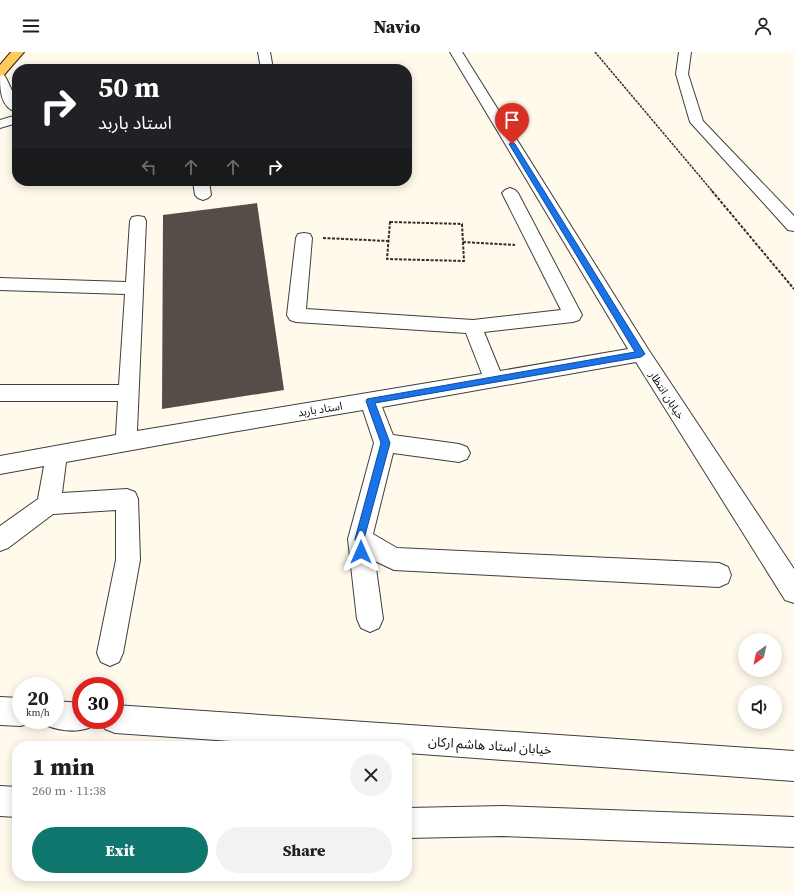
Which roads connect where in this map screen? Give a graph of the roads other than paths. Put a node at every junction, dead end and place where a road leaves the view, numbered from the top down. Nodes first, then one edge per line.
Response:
1 (18, 52) edge
2 (264, 52) edge
3 (456, 52) edge
4 (686, 52) edge
5 (266, 64) edge
6 (0, 72) edge
7 (0, 78) edge
8 (12, 104) edge
9 (12, 120) edge
10 (0, 124) edge
11 (510, 193) dead end
12 (138, 222) dead end
13 (794, 226) edge
14 (304, 238) road end
15 (0, 284) edge
16 (134, 288) junction
17 (474, 327) junction
18 (641, 354) junction
19 (494, 379) junction
20 (0, 393) edge
21 (129, 393) junction
22 (370, 401) junction
23 (126, 443) junction
24 (385, 443) junction
25 (459, 453) dead end
26 (56, 456) junction
27 (0, 465) edge
28 (49, 504) junction
29 (360, 539) junction
30 (0, 540) edge
31 (719, 574) dead end
32 (794, 592) edge
33 (370, 619) dead end
34 (110, 653) dead end
35 (0, 711) edge
36 (12, 712) edge
37 (124, 720) edge
38 (794, 766) edge
39 (0, 801) edge
40 (12, 802) edge
41 (412, 823) edge
42 (794, 832) edge

1 - 6 main road
2 - 5 street
3 - 18 street, خیابان انتظار
4 - 13 street
7 - 8 street
9 - 10 street
11 - 17 street
12 - 16 street
14 - 17 street
15 - 16 street
16 - 21 street
17 - 19 street
18 - 19 street, استاد باربد
18 - 32 street, خیابان انتظار
19 - 22 street, استاد باربد
20 - 21 street
21 - 23 street
22 - 23 street, استاد باربد
22 - 24 street
23 - 26 street, استاد باربد
24 - 25 street
24 - 29 street
26 - 27 street, استاد باربد
26 - 28 street
28 - 30 street
28 - 34 street
29 - 31 street
29 - 33 street
35 - 36 street
37 - 38 street, خیابان استاد هاشم ارکان
39 - 40 street
41 - 42 street

